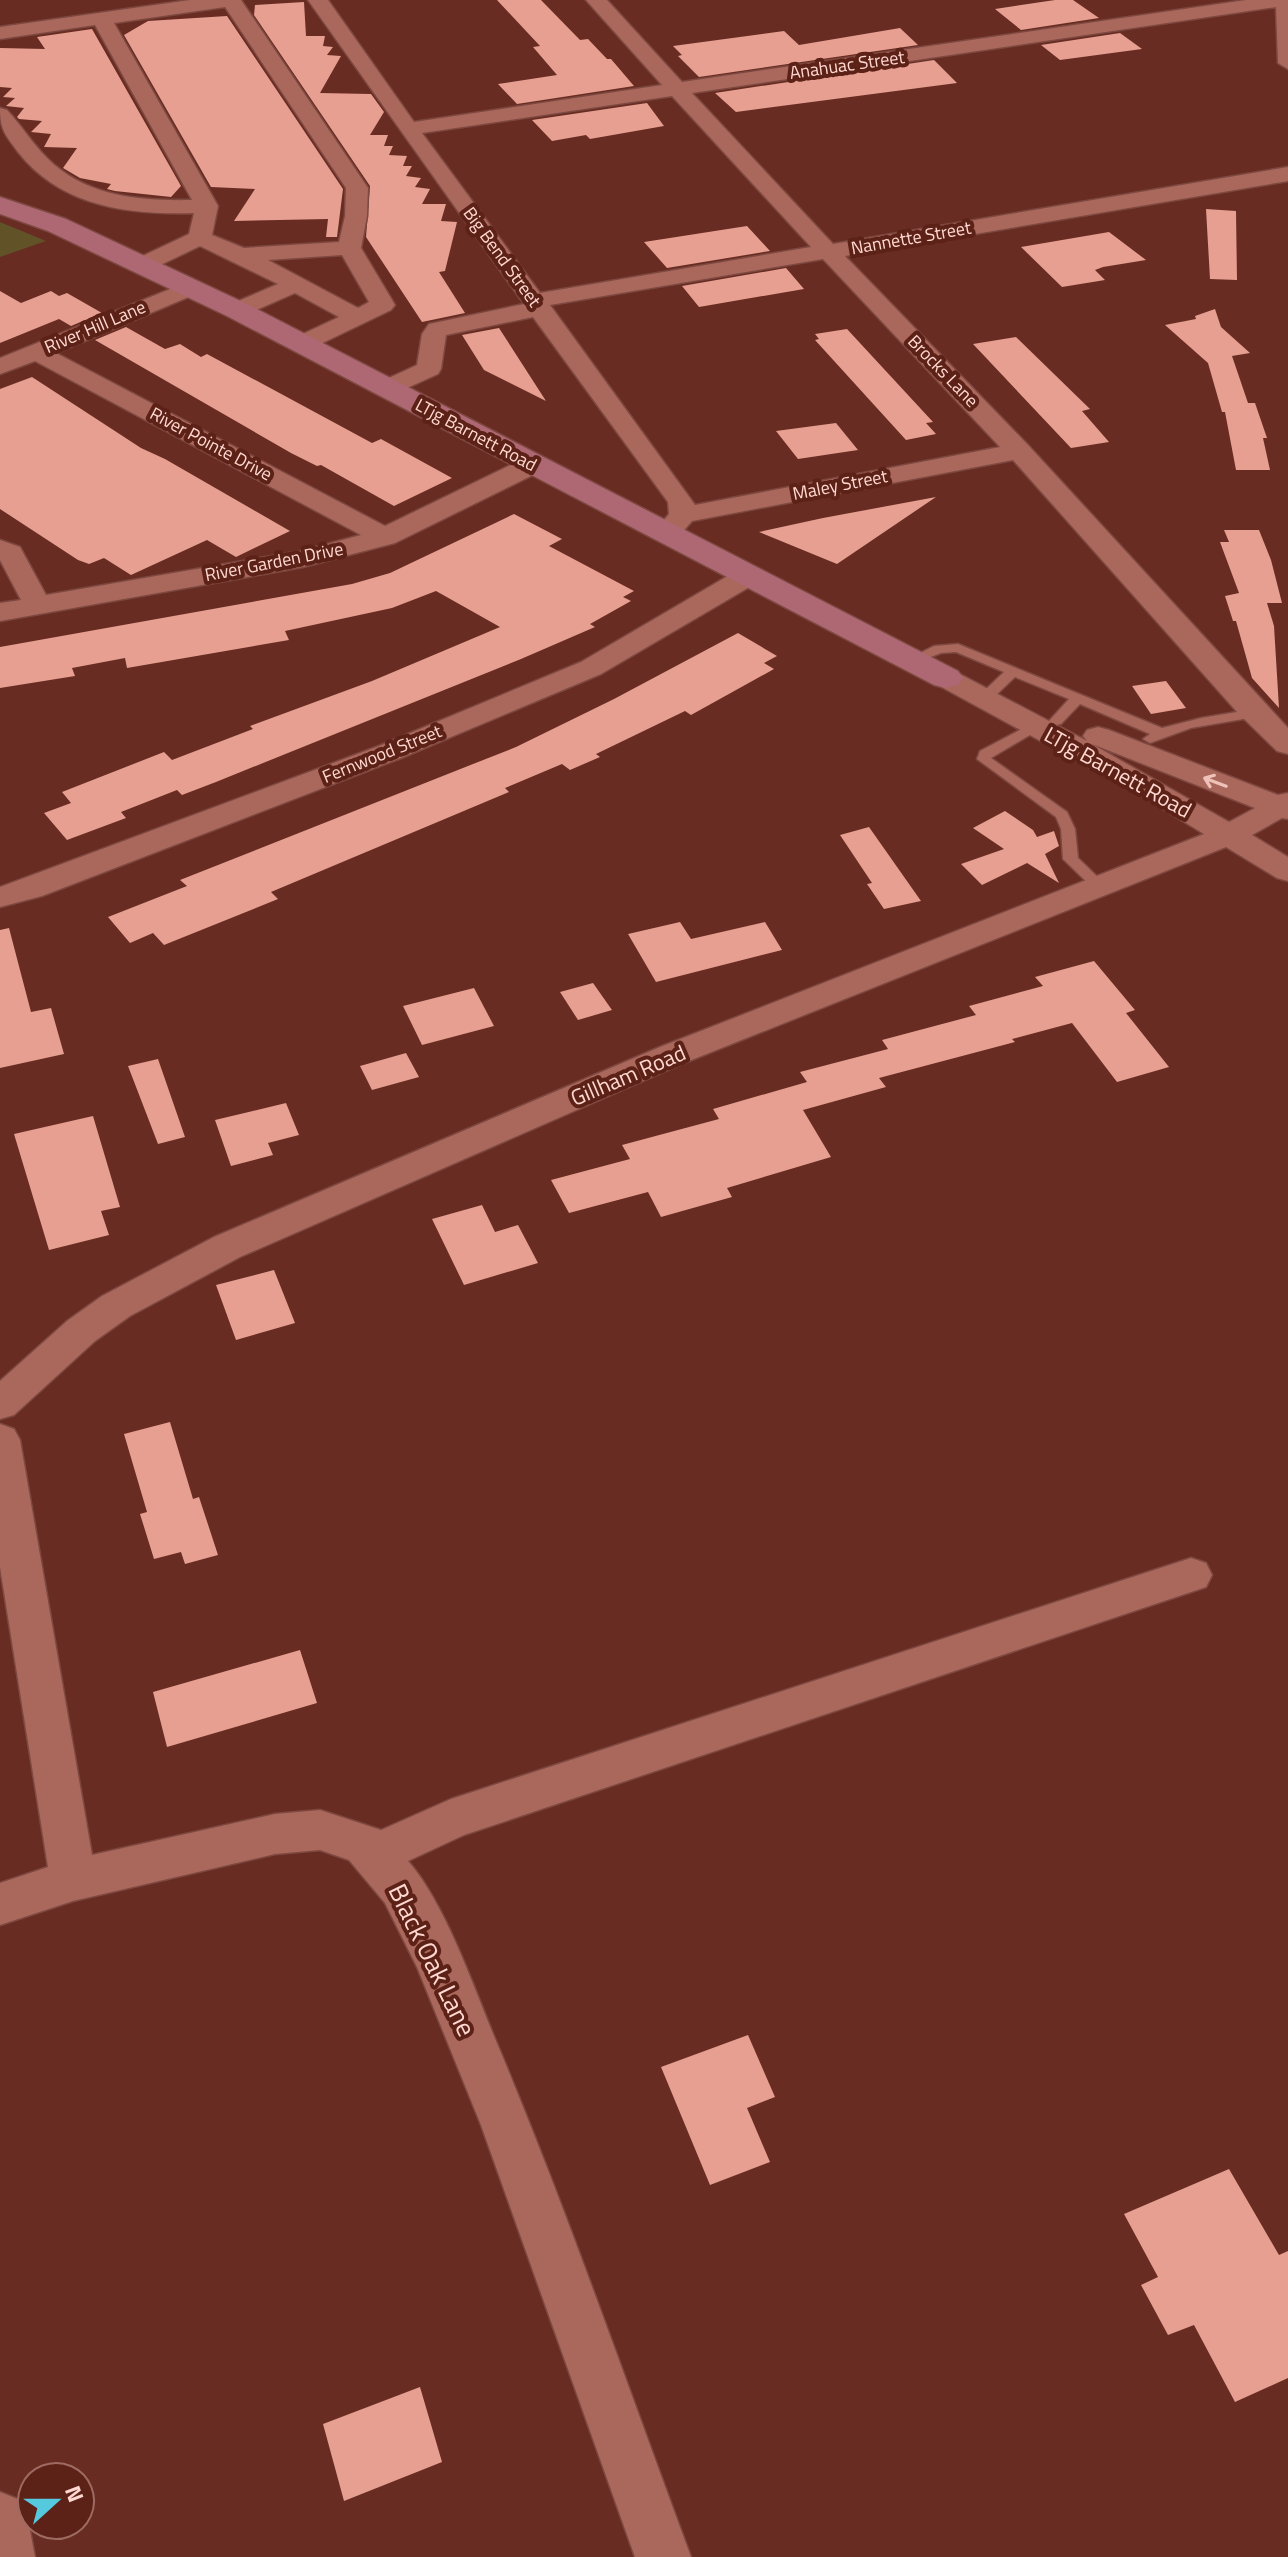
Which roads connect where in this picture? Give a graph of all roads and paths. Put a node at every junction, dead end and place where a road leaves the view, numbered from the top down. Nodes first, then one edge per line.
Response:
1 (231, 0) edge
2 (318, 0) edge
3 (596, 0) edge
4 (1286, 0) edge
5 (101, 18) junction
6 (0, 33) edge
7 (1288, 63) edge
8 (677, 90) junction
9 (0, 114) edge
10 (408, 129) junction
11 (1288, 174) edge
12 (4, 205) edge
13 (207, 206) junction
14 (200, 238) junction
15 (349, 248) junction
16 (829, 253) junction
17 (241, 255) junction
18 (142, 265) junction
19 (297, 284) junction
20 (190, 288) junction
21 (537, 304) junction
22 (237, 310) junction
23 (358, 317) junction
24 (301, 344) junction
25 (36, 352) junction
26 (0, 367) edge
27 (387, 388) junction
28 (1019, 451) junction
29 (532, 465) junction
30 (675, 523) junction
31 (385, 537) junction
32 (0, 548) edge
33 (748, 576) junction
34 (38, 606) junction
35 (0, 612) edge
36 (913, 660) junction
37 (1013, 671) junction
38 (946, 678) junction
39 (989, 694) junction
40 (1078, 698) junction
41 (1255, 713) junction
42 (1046, 723) junction
43 (1150, 743) junction
44 (1288, 745) edge
45 (1285, 806) edge
46 (1229, 835) junction
47 (1288, 871) edge
48 (1100, 887) junction
49 (0, 897) edge
50 (0, 1404) edge
51 (0, 1440) edge
52 (1191, 1575) dead end
53 (375, 1855) junction
54 (73, 1880) junction
55 (0, 1904) edge
56 (0, 2520) edge
57 (7, 2557) edge
58 (663, 2557) edge

1 - 5 street
1 - 15 street
2 - 10 street, Big Bend Street
3 - 8 street, Brocks Lane
4 - 7 street
4 - 8 street, Anahuac Street
5 - 6 street
5 - 13 street
8 - 10 street, Anahuac Street
8 - 16 street, Brocks Lane
9 - 13 street
10 - 21 street, Big Bend Street
11 - 16 street, Nannette Street
12 - 18 street, LTjg Barnett Road
13 - 14 street
14 - 17 street
14 - 18 street
15 - 17 street
15 - 23 street
16 - 21 street, Nannette Street
16 - 28 street, Brocks Lane
17 - 19 street
18 - 20 street, LTjg Barnett Road
19 - 22 street
19 - 23 street
20 - 22 street, LTjg Barnett Road
20 - 25 street, River Hill Lane
21 - 27 street, Nannette Street
21 - 30 street, Big Bend Street
22 - 24 street, LTjg Barnett Road
23 - 24 street
24 - 27 street, LTjg Barnett Road
25 - 26 street, River Hill Lane
25 - 31 street, River Pointe Drive
27 - 29 street, LTjg Barnett Road
28 - 30 street, Maley Street
28 - 41 street, Brocks Lane
29 - 30 street, LTjg Barnett Road
29 - 31 street, River Garden Drive
30 - 33 street, LTjg Barnett Road
31 - 34 street, River Garden Drive
32 - 34 street
33 - 36 street, LTjg Barnett Road
33 - 49 street, Fernwood Street
34 - 35 street, River Garden Drive
36 - 37 lane
36 - 38 street, LTjg Barnett Road
37 - 39 lane
37 - 40 lane
38 - 39 street, LTjg Barnett Road
38 - 42 street, LTjg Barnett Road
39 - 42 street, LTjg Barnett Road
40 - 42 lane
40 - 43 lane
41 - 43 lane
41 - 44 street, Brocks Lane
42 - 43 street, LTjg Barnett Road
42 - 46 street, LTjg Barnett Road
42 - 48 lane
45 -> 43 street, LTjg Barnett Road
45 - 46 street, Gillham Road
46 - 47 street, LTjg Barnett Road
46 - 48 street, Gillham Road
48 - 50 street, Gillham Road
51 - 54 street
52 - 53 street
53 - 54 street, Black Oak Lane
53 - 58 street, Black Oak Lane
54 - 55 street, Black Oak Lane
56 - 57 street

